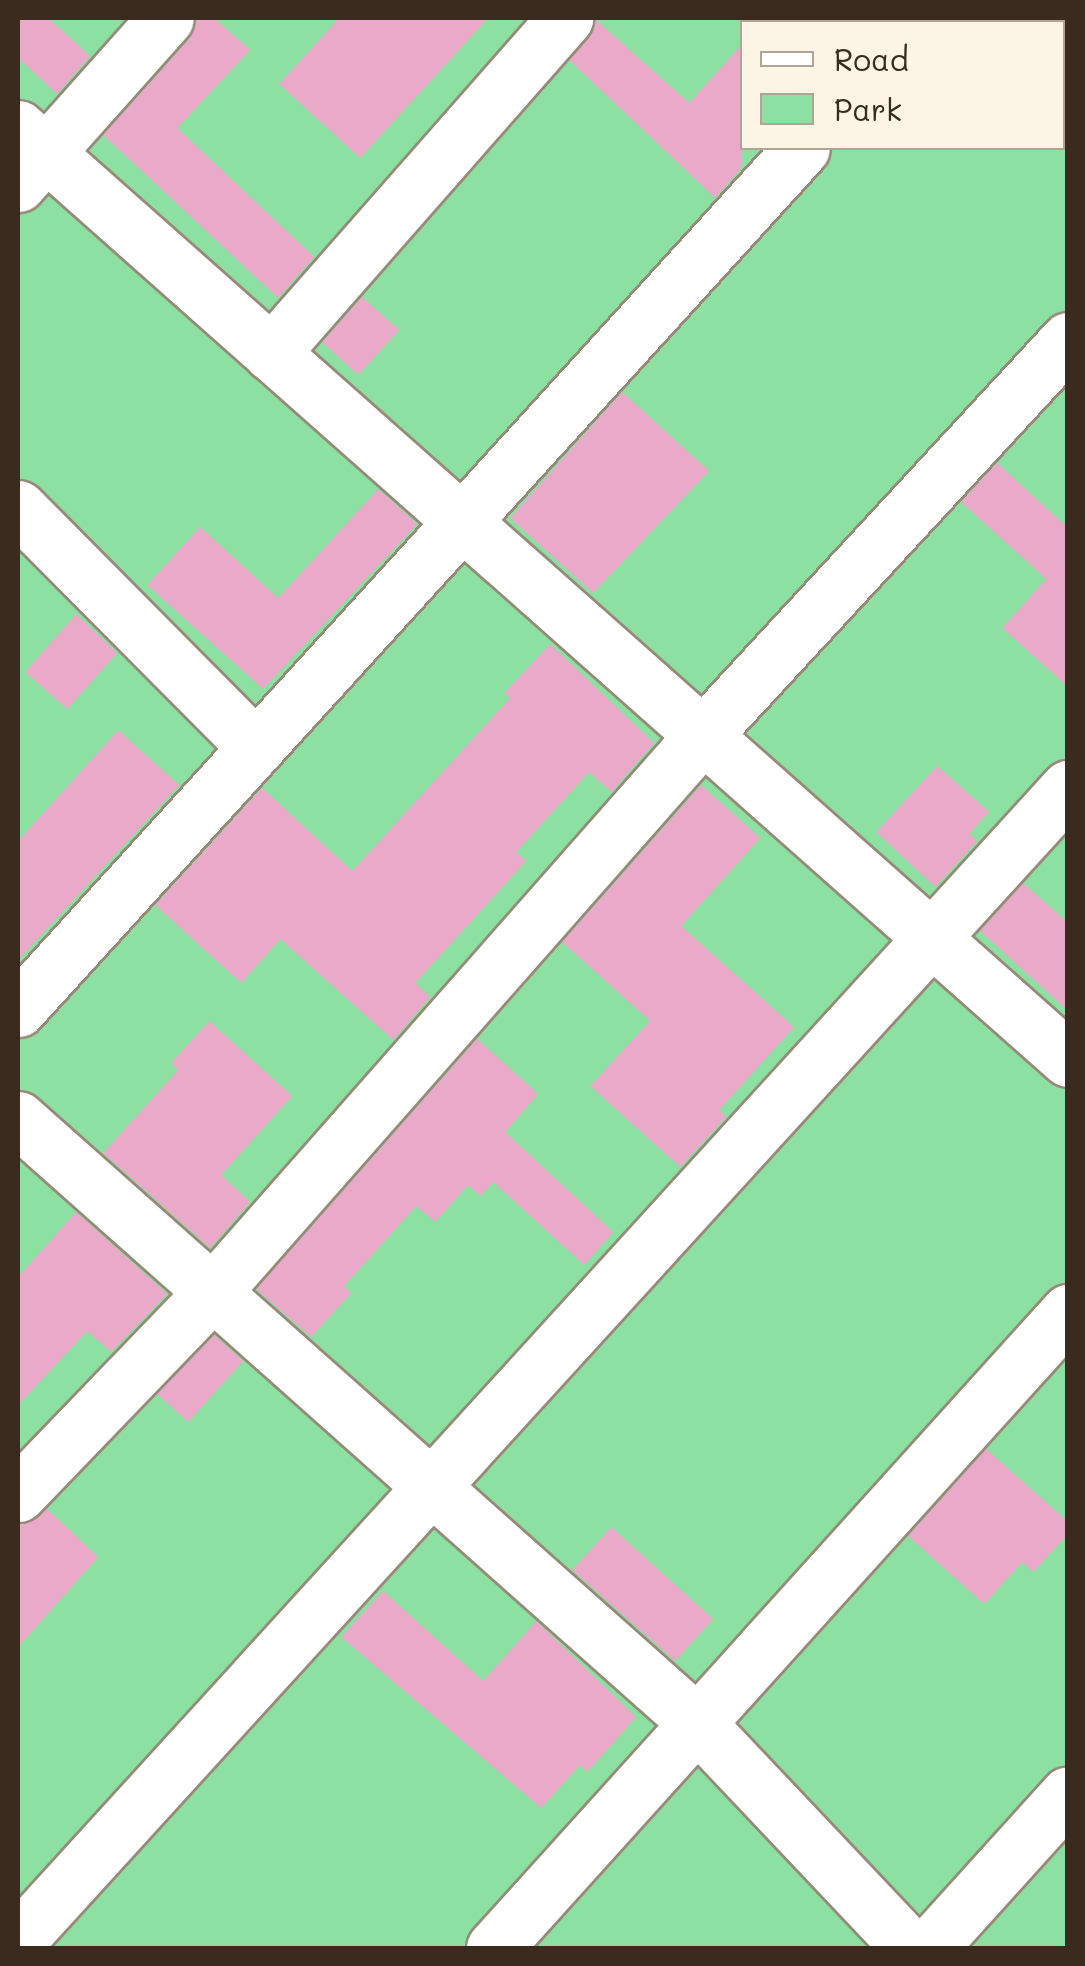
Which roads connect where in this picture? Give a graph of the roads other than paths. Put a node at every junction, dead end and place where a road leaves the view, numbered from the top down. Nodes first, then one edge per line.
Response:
1 (166, 18) edge
2 (564, 18) edge
3 (800, 150) edge
4 (27, 155) edge
5 (1068, 340) edge
6 (271, 353) junction
7 (18, 508) edge
8 (461, 522) junction
9 (702, 736) junction
10 (256, 748) junction
11 (1068, 788) edge
12 (931, 938) junction
13 (18, 1009) edge
14 (1068, 1059) edge
15 (18, 1119) edge
16 (214, 1288) junction
17 (1068, 1312) edge
18 (433, 1485) junction
19 (18, 1494) edge
20 (696, 1722) junction
21 (1068, 1794) edge
22 (18, 1940) edge
23 (494, 1948) edge
24 (910, 1948) edge
25 (929, 1948) edge

1 - 4 street
2 - 6 street
3 - 8 street
4 - 6 street
5 - 9 street
6 - 8 street
7 - 10 street
8 - 9 street
8 - 10 street
9 - 12 street
9 - 16 street
10 - 13 street
11 - 12 street
12 - 14 street
12 - 18 street
15 - 16 street
16 - 18 street
16 - 19 street
17 - 20 street
18 - 20 street
18 - 22 street
20 - 23 street
20 - 24 street
21 - 25 street

